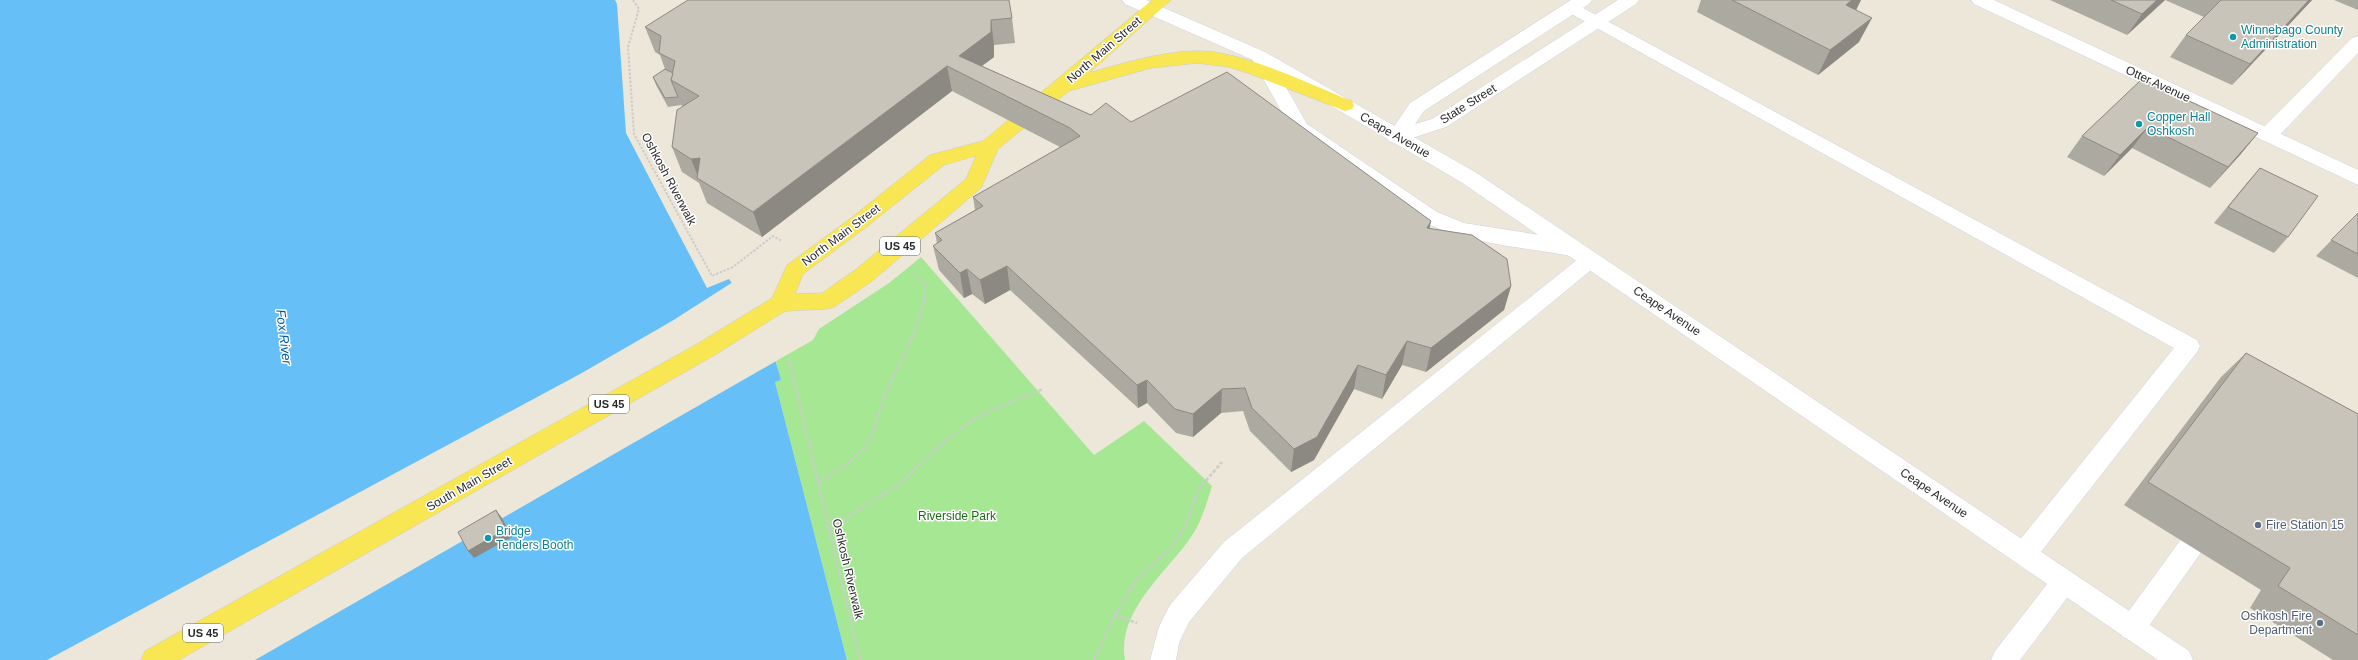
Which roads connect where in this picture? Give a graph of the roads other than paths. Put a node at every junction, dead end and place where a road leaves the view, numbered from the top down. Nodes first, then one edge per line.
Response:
1 (1131, 0) edge
2 (1630, 0) edge
3 (1980, 0) edge
4 (1157, 4) edge
5 (1578, 4) edge
6 (1598, 21) junction
7 (2358, 42) edge
8 (1259, 56) junction
9 (1271, 75) junction
10 (1063, 86) junction
11 (1345, 106) junction
12 (2268, 135) junction
13 (1397, 137) junction
14 (990, 146) junction
15 (2358, 178) edge
16 (1581, 254) junction
17 (781, 303) junction
18 (2191, 546) dead end
19 (2024, 554) junction
20 (2064, 582) junction
21 (2132, 628) junction
22 (154, 660) edge
23 (1163, 660) edge
24 (2004, 660) edge
25 (2180, 660) edge

1 - 4 street, Ceape Avenue
2 - 6 street, State Street
3 - 12 street, Otter Avenue
4 - 8 street, Ceape Avenue
4 - 10 main road, North Main Street / US 45
5 - 6 street
5 - 13 street, State Street
6 - 13 street, State Street
6 - 19 street
7 - 12 street
8 - 9 street
8 - 11 street, Ceape Avenue
9 - 10 main road
9 - 11 main road
9 - 16 street
10 - 14 main road, North Main Street / US 45
11 - 13 street, Ceape Avenue
12 - 15 street, Otter Avenue
13 - 16 street, Ceape Avenue
14 - 17 main road, North Main Street / US 45
14 - 17 main road, North Main Street / US 45
16 - 19 street, Ceape Avenue
16 - 23 street
17 - 22 main road, South Main Street / US 45
18 - 21 street
19 - 20 street, Ceape Avenue
20 - 21 street, Ceape Avenue
20 - 24 street
21 - 25 street, Ceape Avenue

